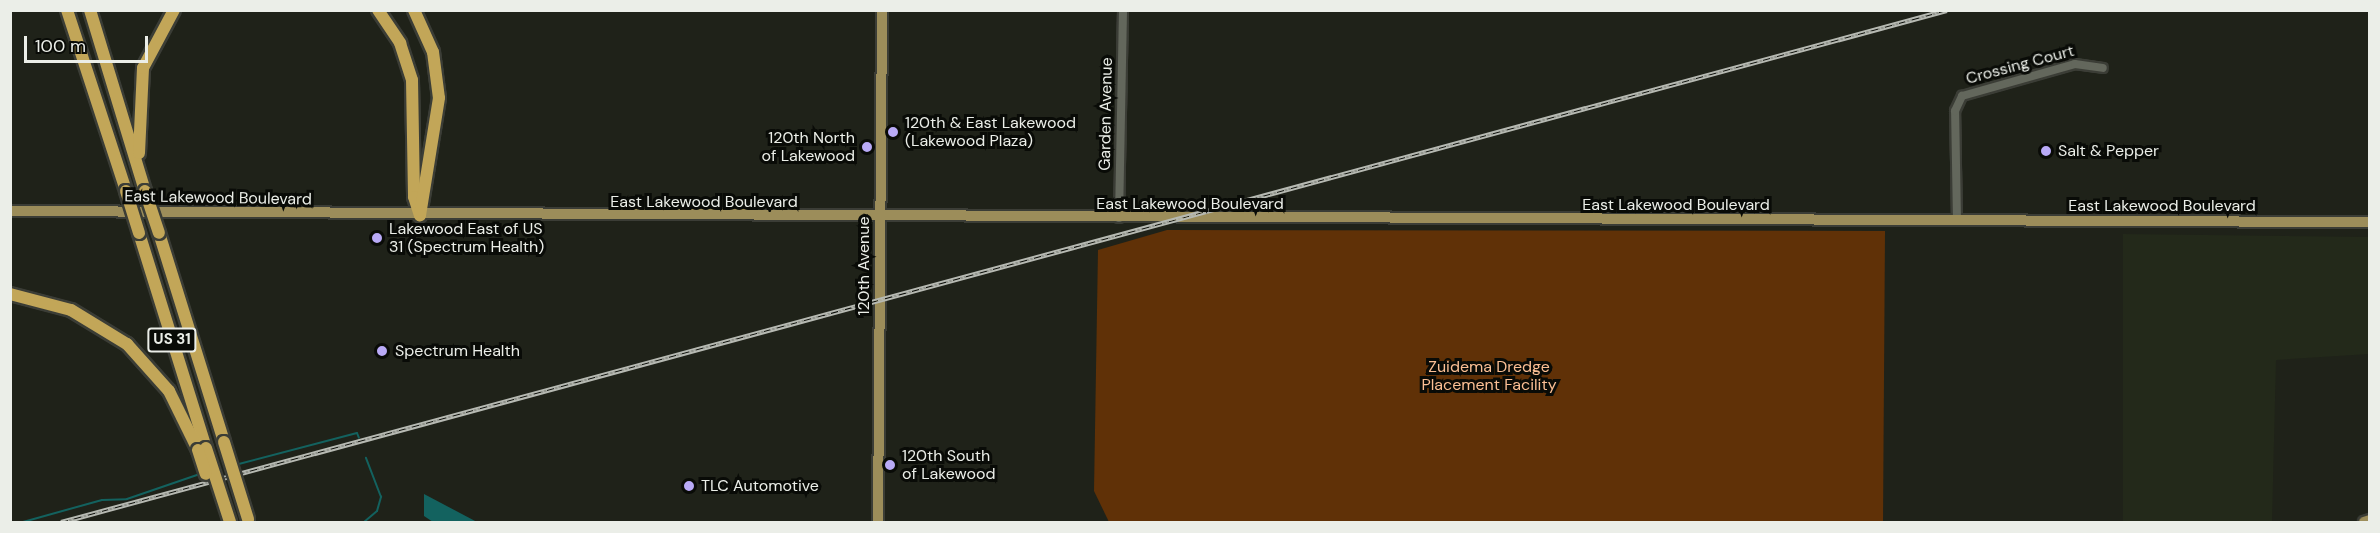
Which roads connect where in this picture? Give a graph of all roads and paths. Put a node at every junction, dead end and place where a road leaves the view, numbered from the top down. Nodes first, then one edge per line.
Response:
1 (67, 10) edge
2 (90, 10) edge
3 (174, 10) edge
4 (378, 10) edge
5 (414, 10) edge
6 (882, 10) edge
7 (1123, 10) edge
8 (2103, 68) dead end
9 (144, 185) junction
10 (10, 211) edge
11 (420, 215) junction
12 (879, 218) junction
13 (1119, 218) junction
14 (1957, 221) junction
15 (2370, 222) edge
16 (10, 294) edge
17 (202, 449) junction
18 (2370, 520) edge
19 (249, 521) edge
20 (230, 522) edge
21 (878, 522) edge
22 (2364, 522) edge

1 - 17 highway, US 31, bridge
2 - 9 highway, US 31
3 - 9 highway
4 - 11 highway
5 - 11 highway
6 - 12 main road, 120th Avenue
7 - 13 street, Garden Avenue
8 - 14 street, Crossing Court
9 - 19 highway, US 31, bridge
10 - 11 main road, East Lakewood Boulevard
11 - 12 main road, East Lakewood Boulevard
12 - 13 main road, East Lakewood Boulevard
12 - 21 main road, 120th Avenue
13 - 14 main road, East Lakewood Boulevard
14 - 15 main road, East Lakewood Boulevard
16 - 17 highway
17 - 20 highway, US 31, bridge
18 - 22 main road

